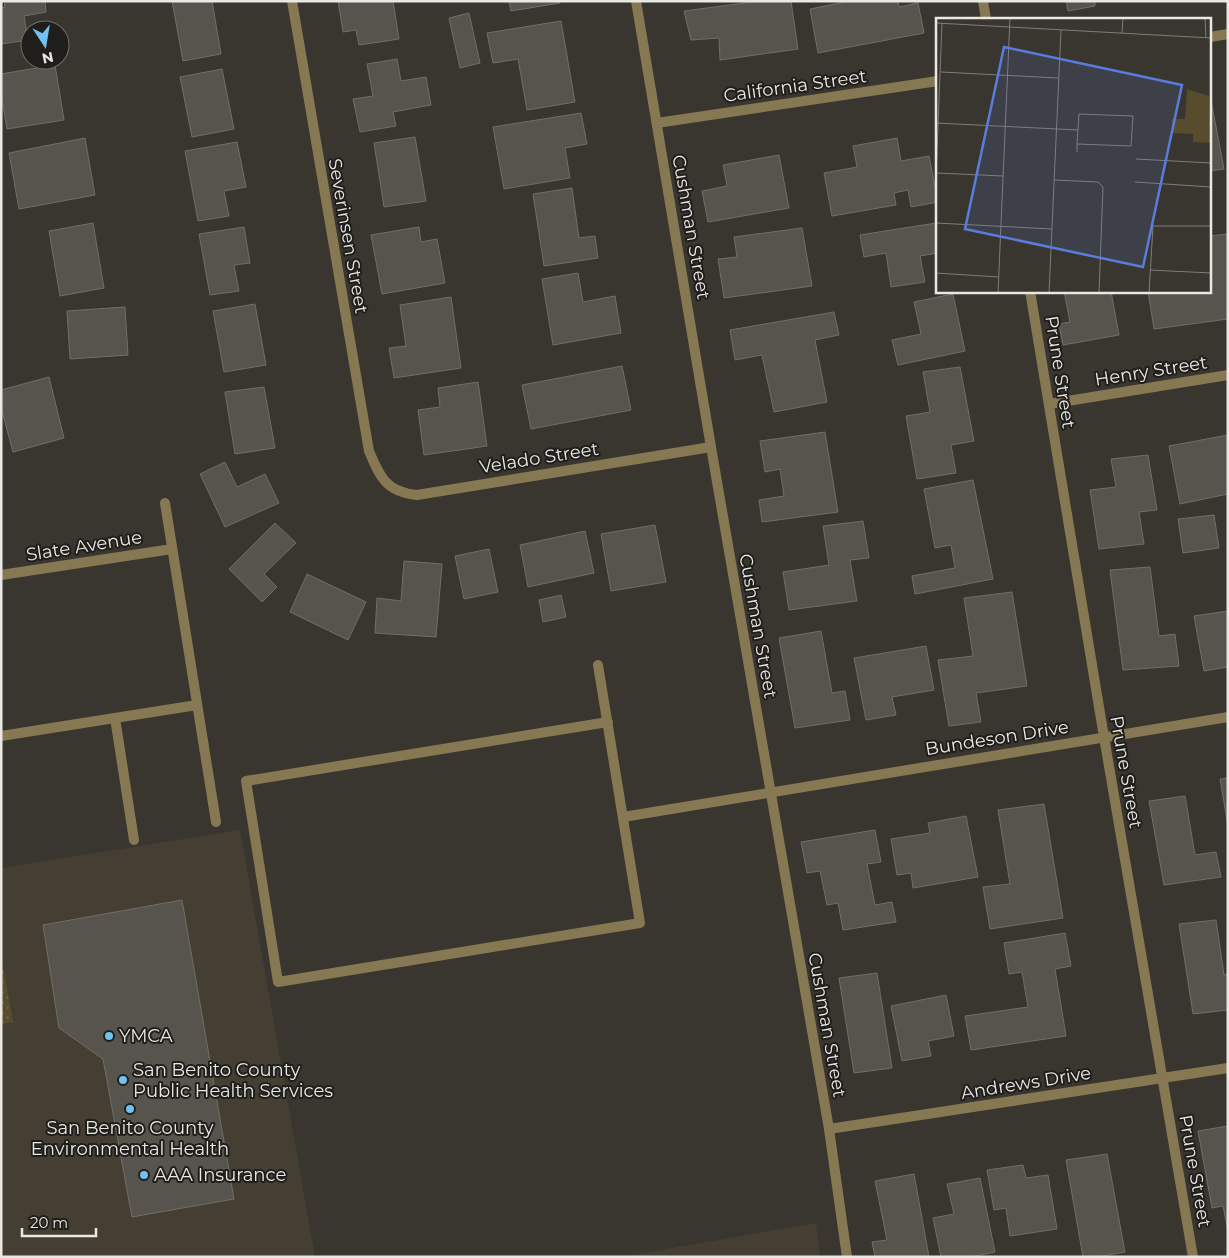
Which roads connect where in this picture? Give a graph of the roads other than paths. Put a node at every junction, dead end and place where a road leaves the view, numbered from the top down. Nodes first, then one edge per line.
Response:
1 (292, 1) edge
2 (636, 1) edge
3 (983, 1) edge
4 (986, 18) edge
5 (1228, 34) edge
6 (1212, 37) edge
7 (936, 81) edge
8 (657, 123) junction
9 (1030, 292) edge
10 (1228, 375) edge
11 (1049, 404) junction
12 (711, 447) junction
13 (379, 474) joint
14 (165, 504) dead end
15 (172, 549) junction
16 (1, 575) edge
17 (598, 665) dead end
18 (197, 705) junction
19 (1228, 717) edge
20 (115, 718) junction
21 (608, 722) junction
22 (1, 736) edge
23 (1104, 737) junction
24 (770, 792) junction
25 (623, 816) junction
26 (216, 822) dead end
27 (134, 840) dead end
28 (1228, 1068) edge
29 (1162, 1078) junction
30 (829, 1129) junction
31 (847, 1257) edge
32 (1193, 1257) edge

1 - 13 street, Severinsen Street
2 - 8 street, Cushman Street
3 - 4 street
5 - 6 street
7 - 8 street, California Street
8 - 12 street, Cushman Street
9 - 11 street, Prune Street
10 - 11 street, Henry Street
11 - 23 street, Prune Street
12 - 13 street, Velado Street
12 - 24 street, Cushman Street
14 - 15 street
15 - 16 street, Slate Avenue
15 - 18 street
17 - 21 street
18 - 20 street
18 - 26 street
19 - 23 street, Bundeson Drive
20 - 22 street
20 - 27 street
21 - 25 street
21 - 25 street
23 - 24 street, Bundeson Drive
23 - 29 street, Prune Street
24 - 25 street, Bundeson Drive
24 - 30 street, Cushman Street
28 - 29 street, Andrews Drive
29 - 30 street, Andrews Drive
29 - 32 street, Prune Street
30 - 31 street, Cushman Street

